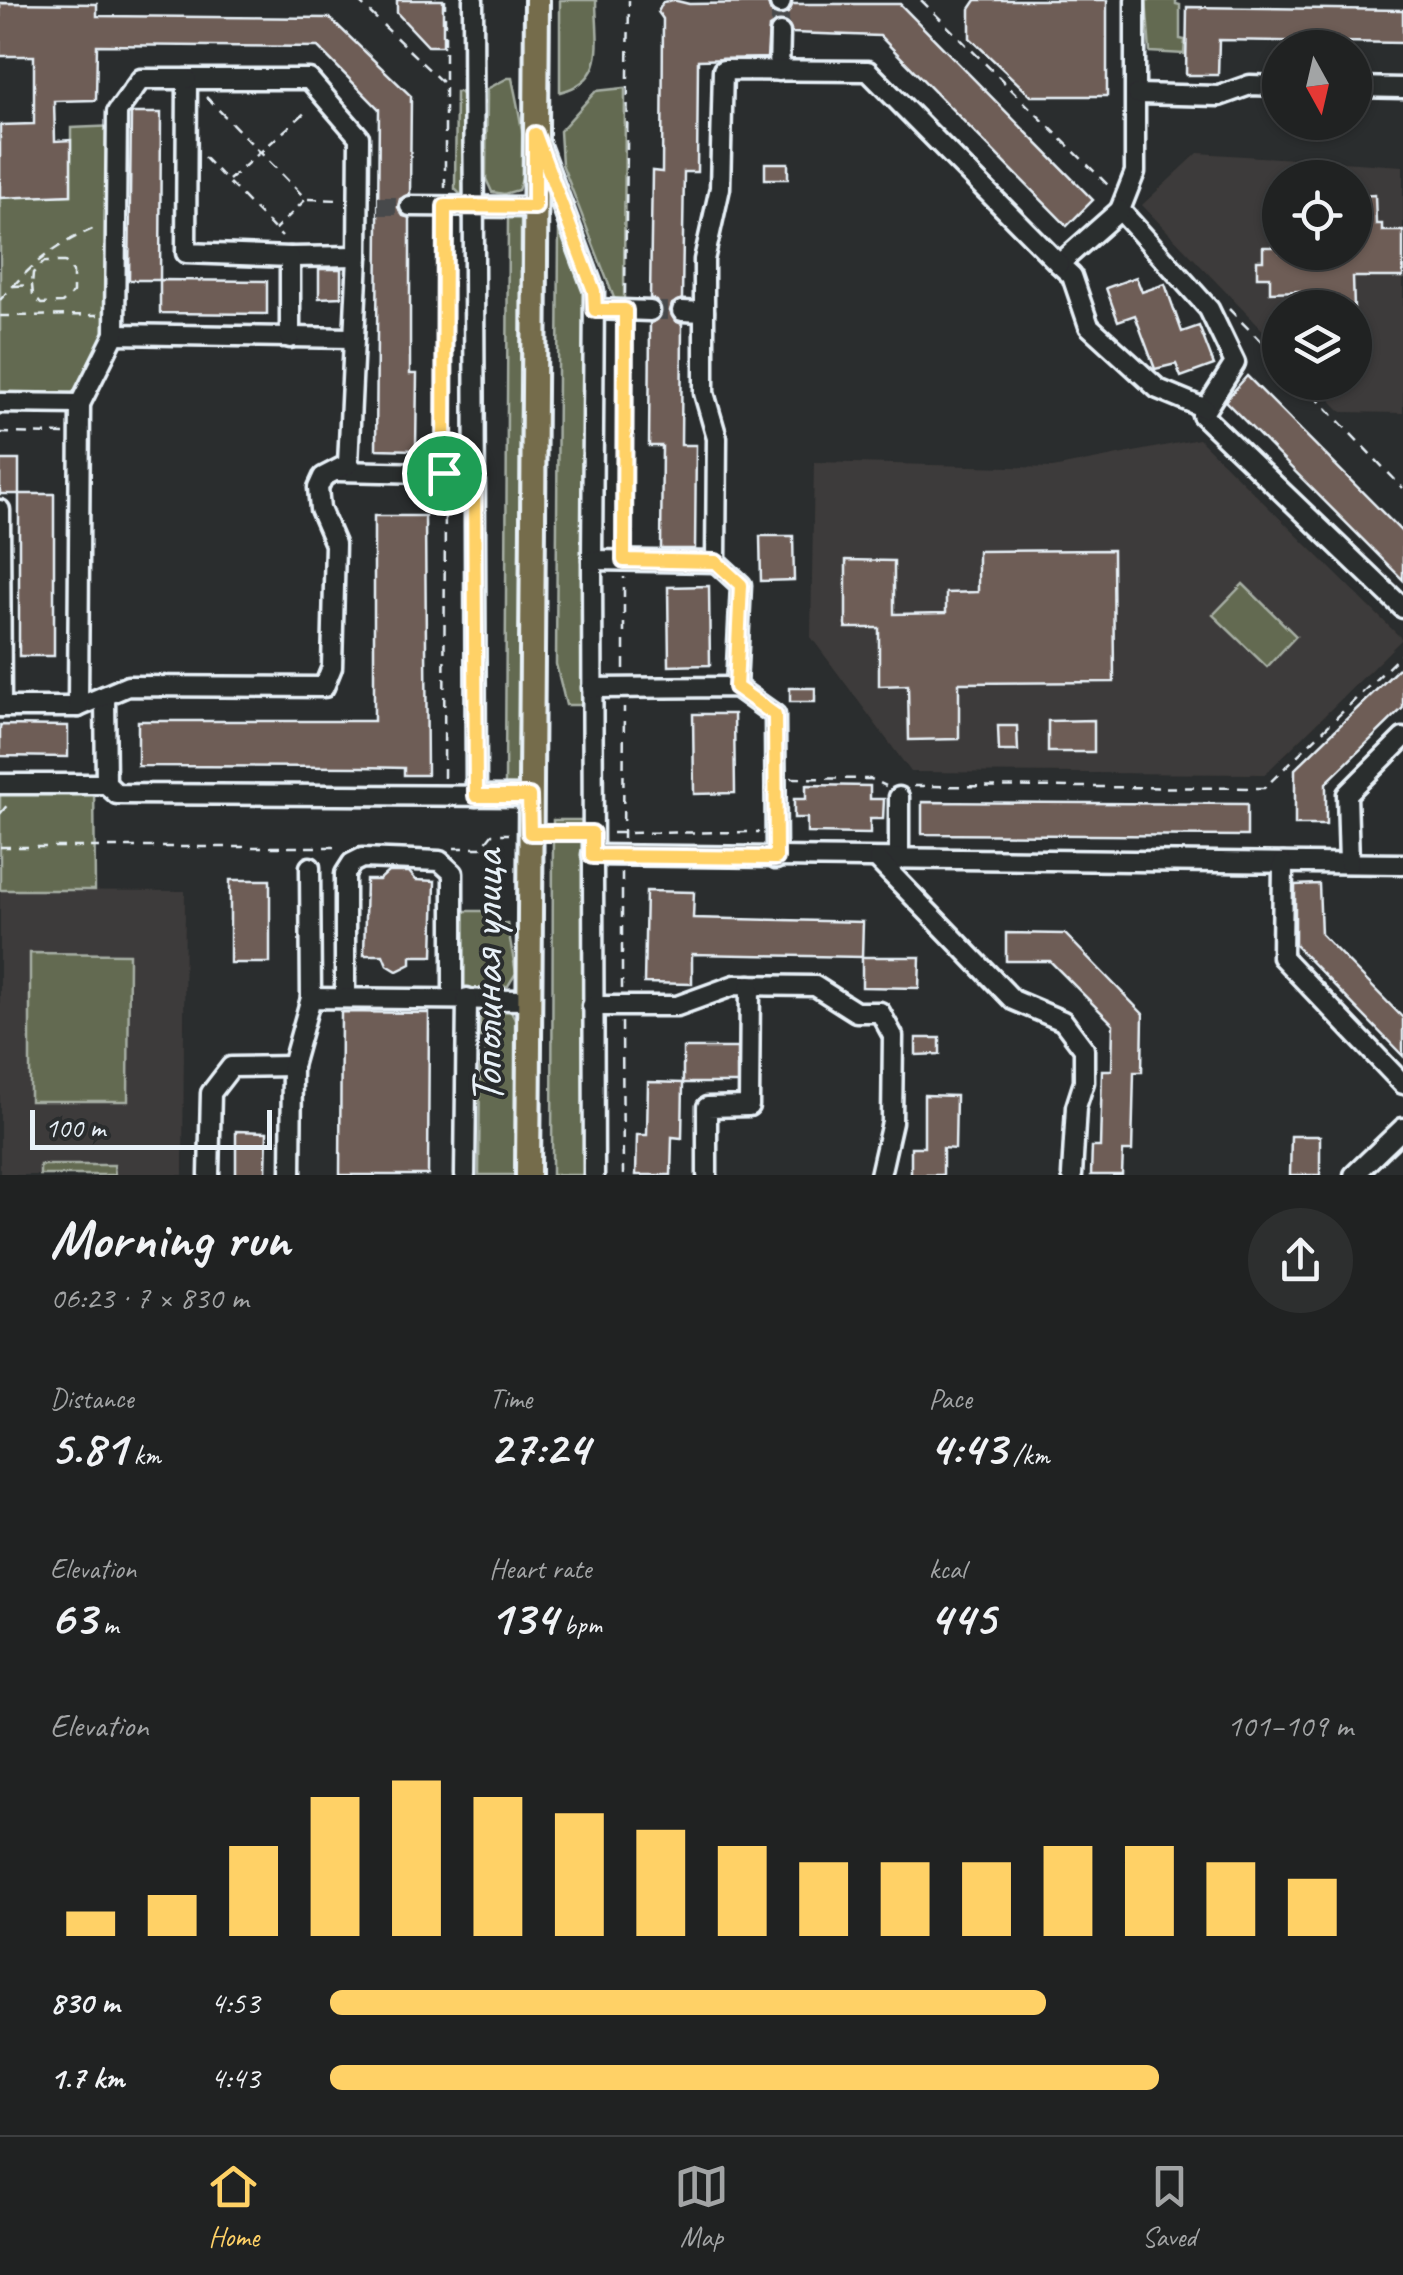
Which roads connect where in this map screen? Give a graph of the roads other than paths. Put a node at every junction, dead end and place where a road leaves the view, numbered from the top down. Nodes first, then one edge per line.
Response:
1 (473, 0) edge
2 (537, 0) edge
3 (1136, 0) edge
4 (780, 33) tunnel mouth
5 (779, 71) junction
6 (187, 79) junction
7 (1262, 85) edge
8 (1372, 87) edge
9 (1403, 88) edge
10 (1137, 94) junction
11 (535, 134) junction
12 (1122, 205) junction
13 (410, 206) tunnel mouth
14 (474, 206) junction
15 (535, 207) junction
16 (358, 256) junction
17 (295, 257) junction
18 (1060, 264) junction
19 (595, 310) junction
20 (650, 311) tunnel mouth
21 (682, 311) tunnel mouth
22 (704, 312) junction
23 (115, 334) junction
24 (290, 338) junction
25 (354, 338) junction
26 (0, 403) edge
27 (80, 404) junction
28 (1204, 408) junction
29 (336, 471) junction
30 (474, 474) junction
31 (0, 510) edge
32 (592, 560) junction
33 (716, 562) junction
34 (1403, 608) edge
35 (736, 687) junction
36 (592, 688) junction
37 (104, 696) junction
38 (0, 707) edge
39 (78, 707) junction
40 (1403, 738) edge
41 (0, 784) edge
42 (106, 784) junction
43 (898, 790) road end
44 (476, 796) junction
45 (529, 796) junction
46 (592, 856) junction
47 (776, 858) junction
48 (878, 860) junction
49 (899, 860) junction
50 (1283, 863) junction
51 (1348, 863) junction
52 (1403, 864) edge
53 (310, 868) dead end
54 (750, 985) junction
55 (345, 996) junction
56 (311, 998) junction
57 (460, 998) junction
58 (529, 1000) junction
59 (592, 1006) junction
60 (292, 1066) junction
61 (1403, 1084) edge
62 (1403, 1128) edge
63 (1356, 1174) edge
64 (209, 1175) edge
65 (292, 1175) edge
66 (465, 1175) edge
67 (528, 1175) edge
68 (594, 1175) edge
69 (707, 1175) edge
70 (880, 1175) edge
71 (1072, 1175) edge

1 - 14 street
2 - 11 main road, Тополиная улица
3 - 10 street
4 - 5 street
5 - 18 street
5 - 22 street
6 - 16 street
6 - 17 street
6 - 23 street
7 - 10 street
8 - 9 street
10 - 12 street
11 - 15 main road, Тополиная улица
11 - 19 street
12 - 18 street
12 - 28 street
13 - 14 street
14 - 15 street
14 - 30 street
15 - 45 main road, Тополиная улица
16 - 17 street
16 - 25 street
17 - 24 street
18 - 28 street
19 - 20 street
19 - 32 street
21 - 22 street
22 - 33 street
23 - 24 street
23 - 27 street
24 - 25 street
25 - 29 street
26 - 27 street
27 - 39 street
28 - 34 street
29 - 30 street
29 - 37 street
30 - 44 street
31 - 38 street
32 - 33 street
32 - 36 street
33 - 35 street
35 - 36 street
35 - 47 street
36 - 46 street
37 - 39 street
37 - 42 street
38 - 39 street
40 - 51 street
41 - 42 street
42 - 44 street
43 - 49 street
44 - 45 street
45 - 58 main road, Тополиная улица
46 - 47 street
46 - 59 street
47 - 48 street
48 - 49 street
48 - 71 street
49 - 50 street
50 - 51 street
50 - 61 street
51 - 52 street
53 - 56 street
54 - 59 street
54 - 69 street
54 - 70 street
55 - 56 street
55 - 57 street
55 - 57 street
56 - 60 street
57 - 58 street
57 - 66 street
58 - 67 main road, Тополиная улица
59 - 68 street
60 - 64 street
60 - 65 street
62 - 63 street

